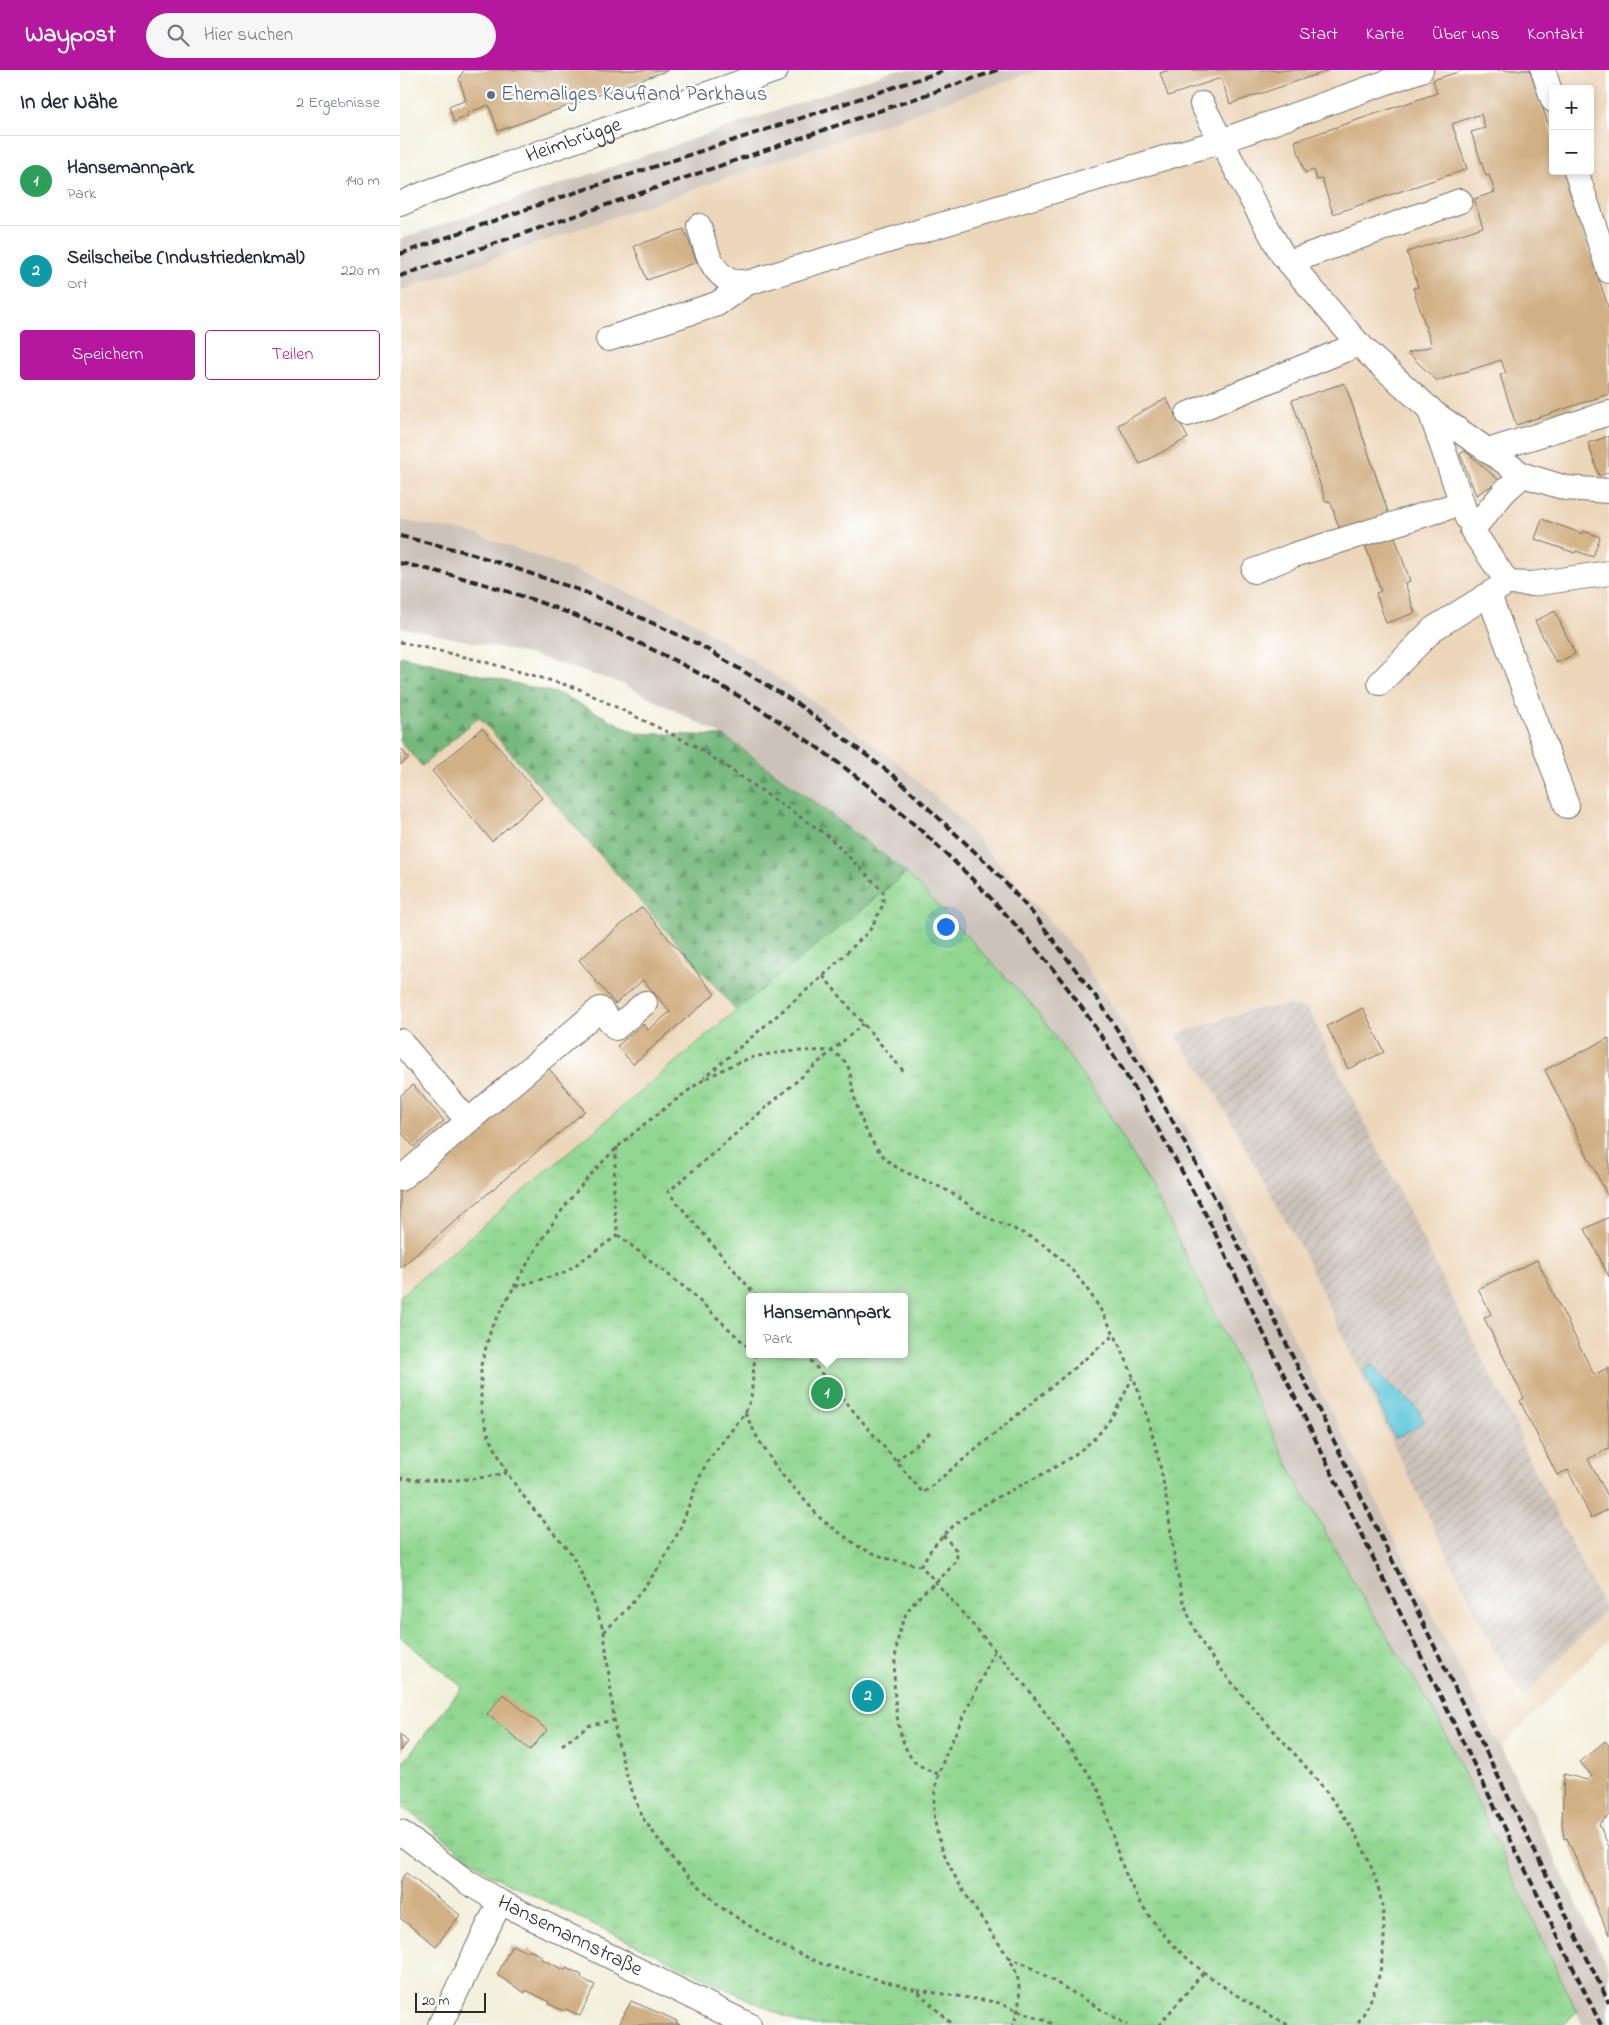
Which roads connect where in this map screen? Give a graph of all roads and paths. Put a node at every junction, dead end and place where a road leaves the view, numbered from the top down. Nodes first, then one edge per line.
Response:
1 (776, 70) edge
2 (1421, 70) edge
3 (1543, 70) edge
4 (1549, 88) edge
5 (1202, 104) dead end
6 (1221, 141) junction
7 (1577, 175) edge
8 (1460, 201) dead end
9 (400, 204) edge
10 (699, 226) dead end
11 (1289, 262) junction
12 (1609, 271) edge
13 (747, 283) junction
14 (608, 338) dead end
15 (1359, 344) junction
16 (1429, 408) junction
17 (1609, 413) edge
18 (1188, 414) dead end
19 (1488, 451) junction
20 (1523, 475) junction
21 (1609, 491) edge
22 (1462, 503) junction
23 (1472, 530) junction
24 (1254, 571) dead end
25 (1609, 572) edge
26 (1498, 589) junction
27 (400, 642) edge
28 (1380, 683) dead end
29 (1567, 806) dead end
30 (823, 976) junction
31 (646, 1002) dead end
32 (863, 1024) junction
33 (400, 1041) edge
34 (832, 1051) junction
35 (905, 1073) dead end
36 (700, 1082) junction
37 (468, 1121) junction
38 (617, 1147) junction
39 (400, 1178) edge
40 (618, 1235) junction
41 (514, 1287) junction
42 (753, 1293) edge
43 (1114, 1335) junction
44 (746, 1345) edge
45 (755, 1358) edge
46 (808, 1358) edge
47 (1132, 1377) junction
48 (745, 1413) junction
49 (932, 1431) dead end
50 (896, 1461) junction
51 (507, 1474) junction
52 (400, 1478) edge
53 (943, 1535) junction
54 (921, 1566) junction
55 (935, 1581) junction
56 (604, 1632) junction
57 (994, 1651) junction
58 (615, 1720) junction
59 (562, 1745) dead end
60 (938, 1774) junction
61 (400, 1832) edge
62 (500, 1902) junction
63 (1008, 1956) junction
64 (1203, 1973) junction
65 (916, 1990) junction
66 (1019, 2010) junction
67 (440, 2025) edge
68 (749, 2025) edge
69 (953, 2025) edge
70 (1014, 2025) edge
71 (1056, 2025) edge
72 (1127, 2025) edge
73 (1159, 2025) edge
74 (1288, 2025) edge
75 (1356, 2025) edge

1 - 9 street, Heimbrügge
2 - 6 street
3 - 4 street
5 - 6 street
6 - 11 street
6 - 13 street
7 - 12 street
8 - 11 street
10 - 13 street
11 - 15 street
13 - 14 street
15 - 16 street
15 - 18 street
16 - 19 street
16 - 22 street
17 - 19 street
19 - 20 street
20 - 21 street
20 - 23 street
22 - 23 street
22 - 24 street
23 - 26 street
25 - 26 street
26 - 28 street
26 - 29 street
27 - 30 path
30 - 32 path
30 - 36 path
31 - 37 street
32 - 34 path
32 - 35 path
33 - 37 street
34 - 36 path
34 - 42 path
34 - 43 path
36 - 38 path
37 - 39 street
38 - 40 path
38 - 41 path
40 - 41 path
40 - 44 path
41 - 51 path
43 - 47 path
43 - 50 path
45 - 48 path
46 - 50 path
47 - 53 path
47 - 75 path
48 - 54 path
48 - 56 path
49 - 50 path
51 - 52 path
51 - 56 path
53 - 54 path
53 - 55 path
54 - 55 path
55 - 57 path
55 - 60 path
56 - 58 path
57 - 60 path
57 - 64 path
58 - 59 path
58 - 65 path
60 - 63 path
61 - 62 street, Hansemannstraße
62 - 67 street
62 - 68 street, Hansemannstraße
63 - 66 path
63 - 72 path
64 - 73 path
64 - 74 path
65 - 66 path
65 - 69 path
66 - 70 path
66 - 71 path

